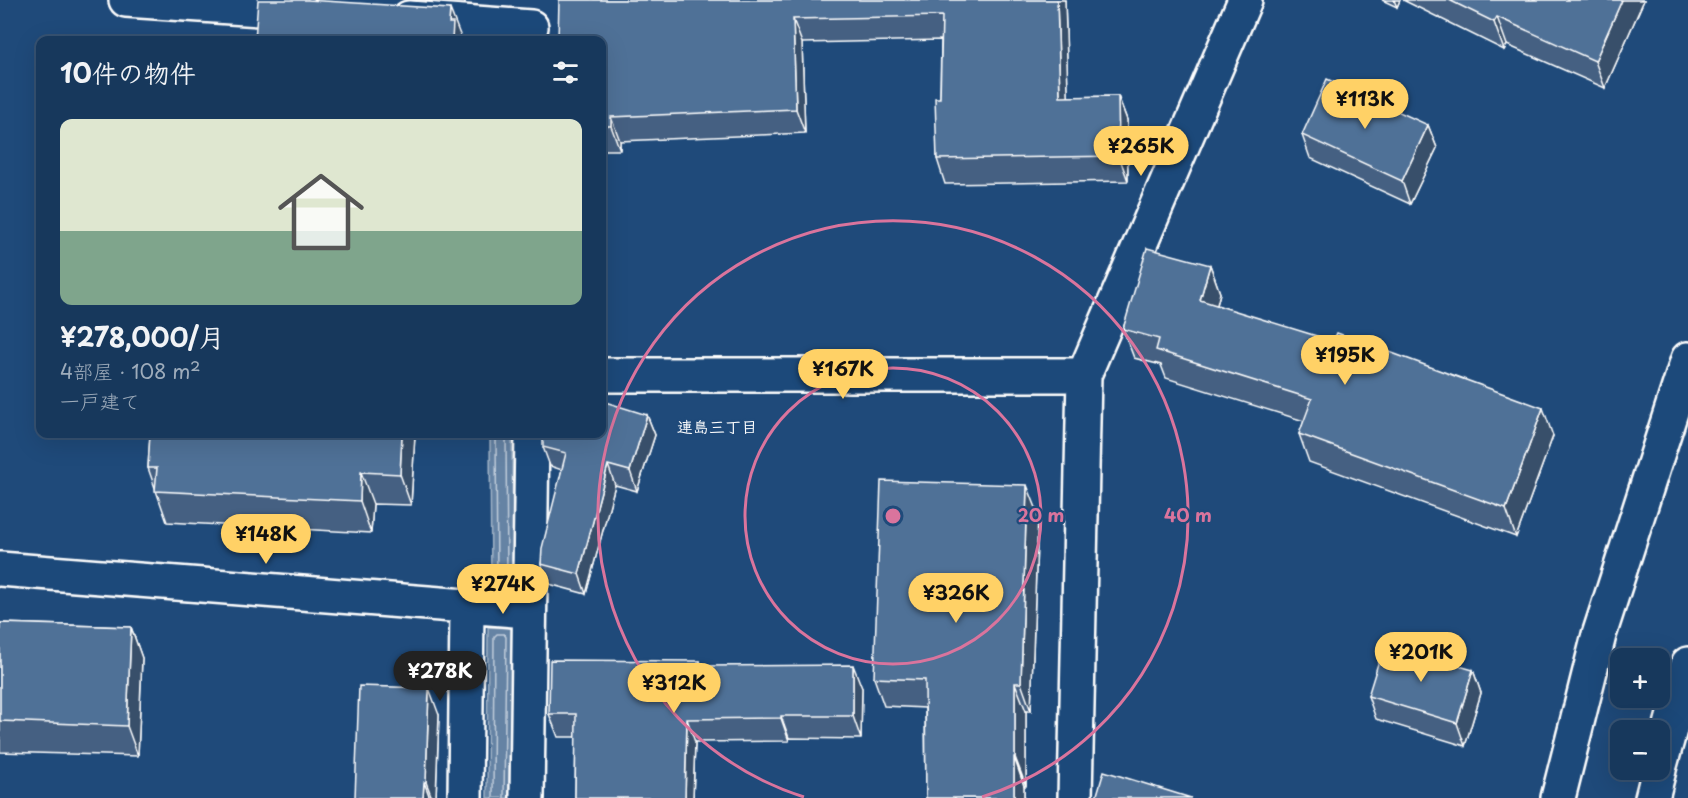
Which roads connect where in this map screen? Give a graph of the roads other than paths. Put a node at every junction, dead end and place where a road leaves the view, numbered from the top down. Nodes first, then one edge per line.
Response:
1 (126, 0) edge
2 (1245, 0) edge
3 (328, 13) edge
4 (376, 16) edge
5 (528, 24) edge
6 (1688, 358) edge
7 (606, 375) edge
8 (1084, 375) junction
9 (532, 438) edge
10 (0, 569) edge
11 (467, 606) junction
12 (528, 611) junction
13 (1688, 664) edge
14 (1670, 729) edge
15 (1656, 780) edge
16 (465, 798) edge
17 (527, 798) edge
18 (1075, 798) edge
19 (1558, 798) edge
20 (1652, 798) edge

1 - 3 street
2 - 8 street
4 - 5 street
6 - 19 street
7 - 8 street
8 - 18 street
9 - 12 street
10 - 11 street
11 - 12 street
11 - 16 street
12 - 17 street
13 - 14 street
15 - 20 street

